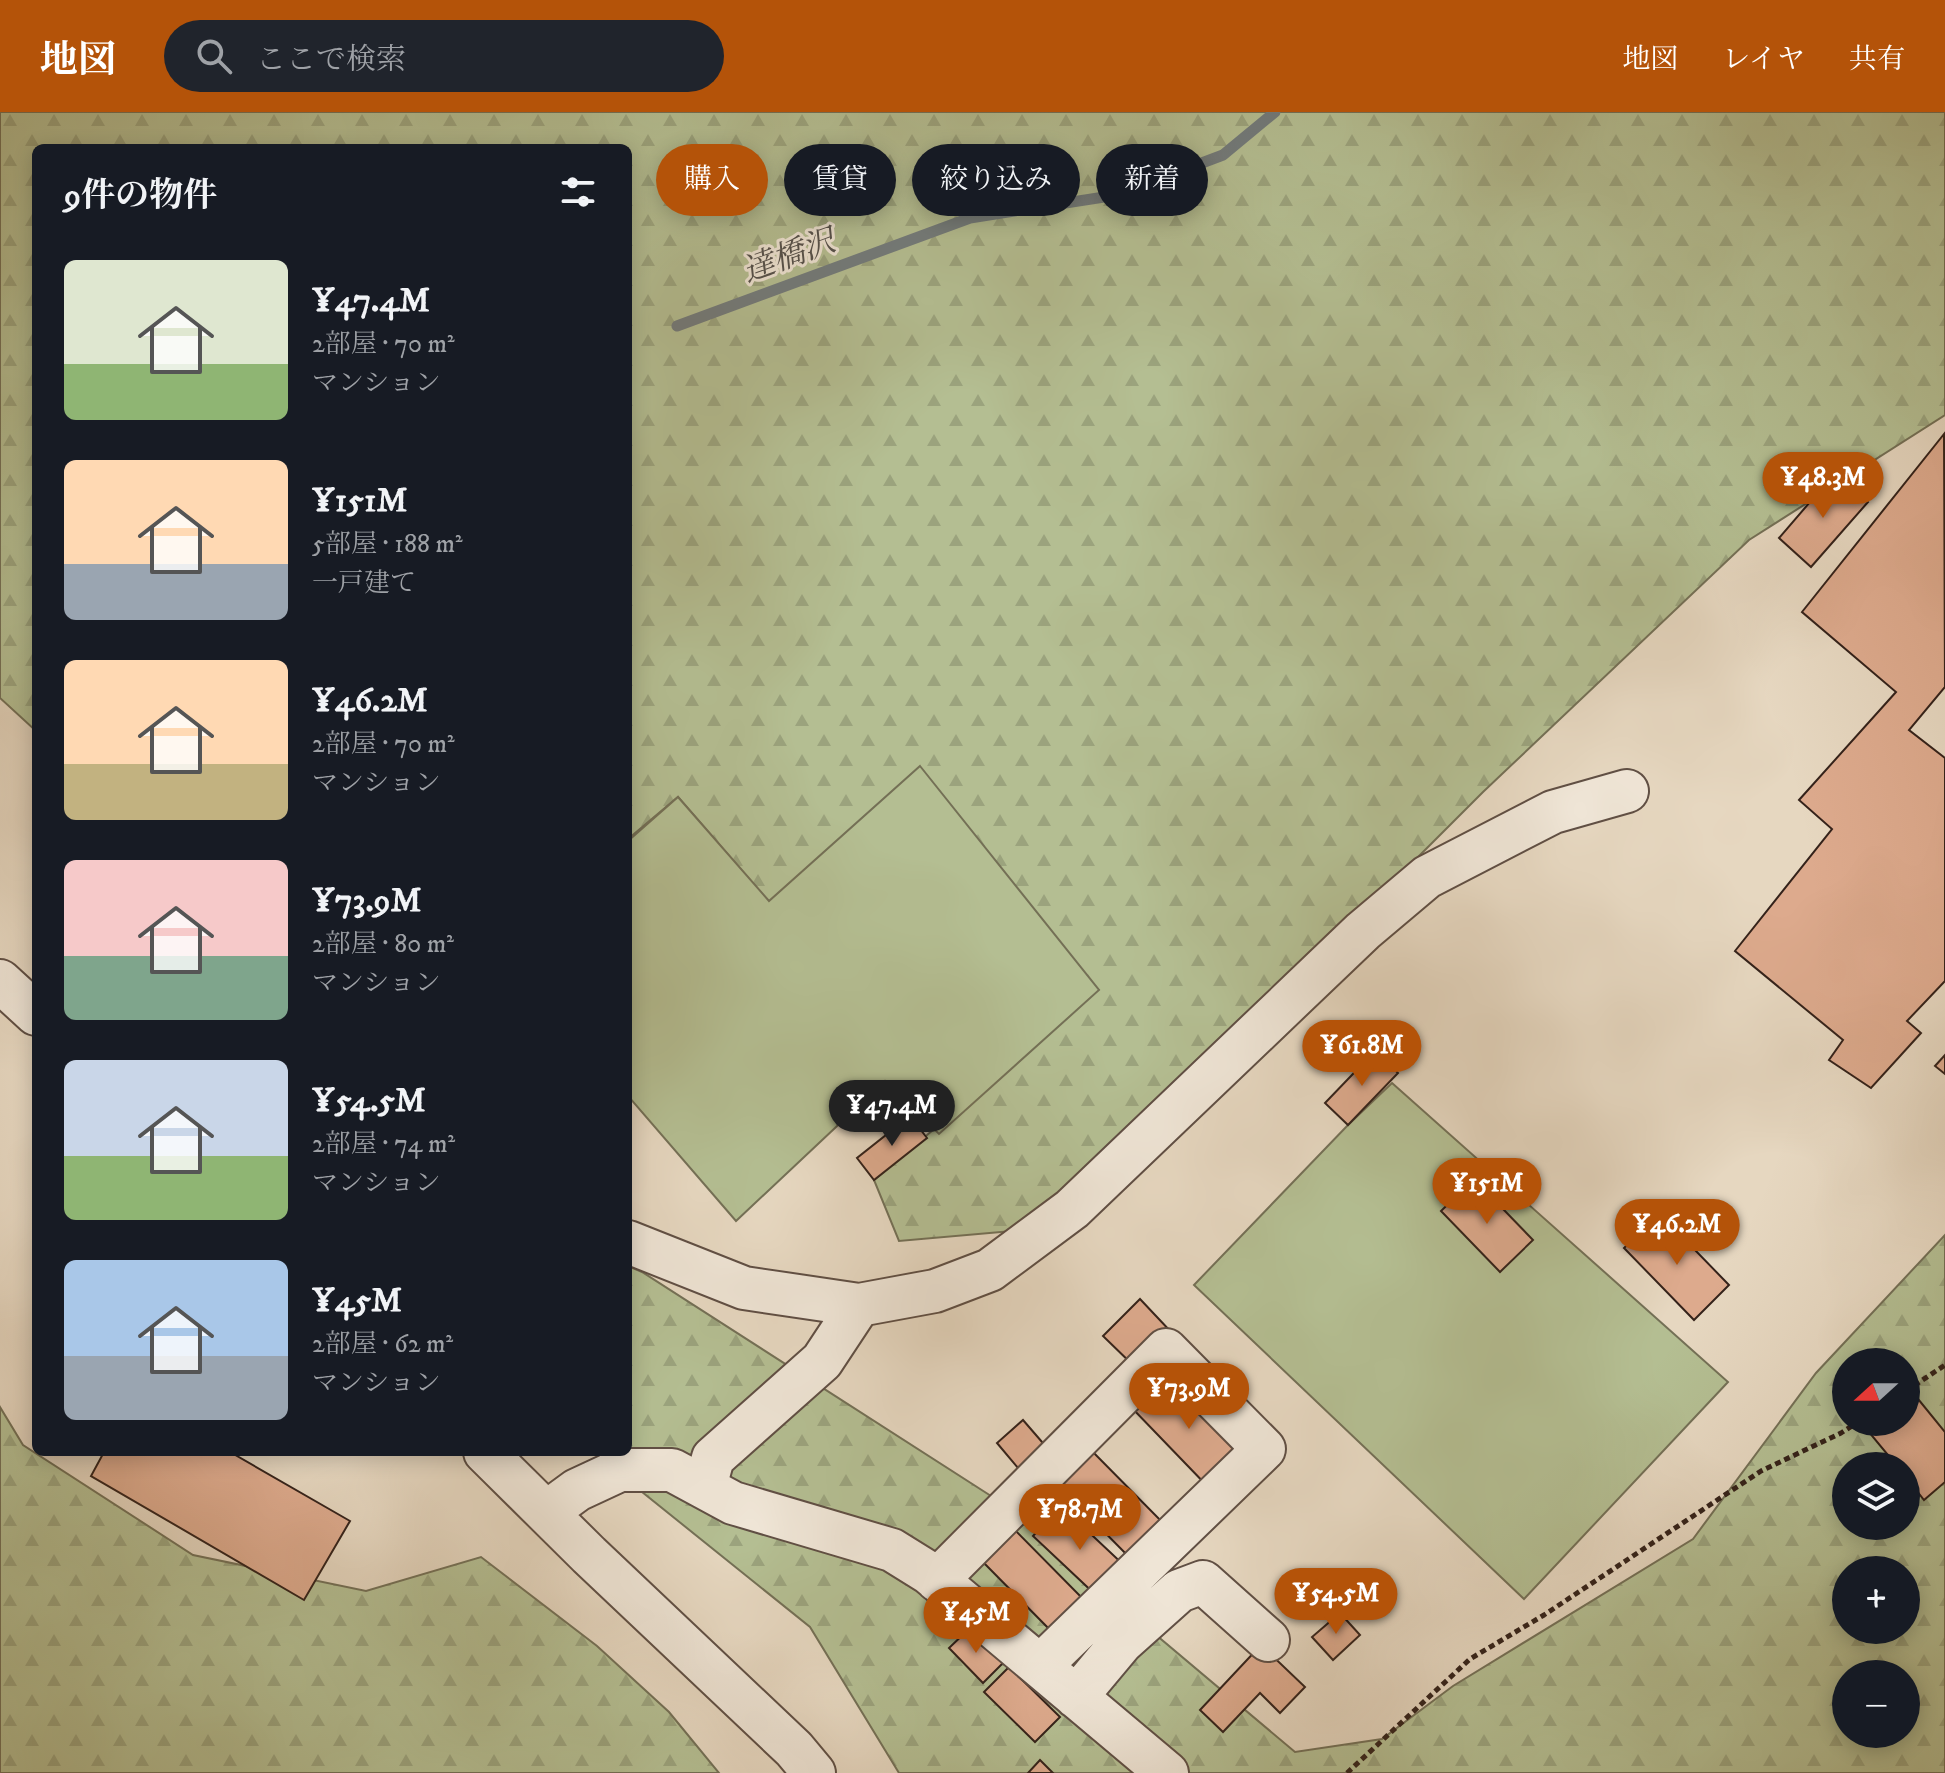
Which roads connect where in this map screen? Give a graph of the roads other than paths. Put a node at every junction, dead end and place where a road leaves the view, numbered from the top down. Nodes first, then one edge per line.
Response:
1 (1627, 791) dead end
2 (0, 981) edge
3 (32, 1010) edge
4 (632, 1244) edge
5 (859, 1305) junction
6 (489, 1456) edge
7 (705, 1487) junction
8 (547, 1512) junction
9 (937, 1580) junction
10 (1268, 1640) dead end
11 (1040, 1666) junction
12 (1076, 1697) junction
13 (814, 1773) edge
14 (1167, 1773) edge

1 - 5 street
2 - 3 street
4 - 5 street
5 - 7 street
6 - 8 street
7 - 8 street
7 - 9 street
8 - 13 street
9 - 11 street
9 - 11 street
10 - 12 street
11 - 12 street
12 - 14 street

